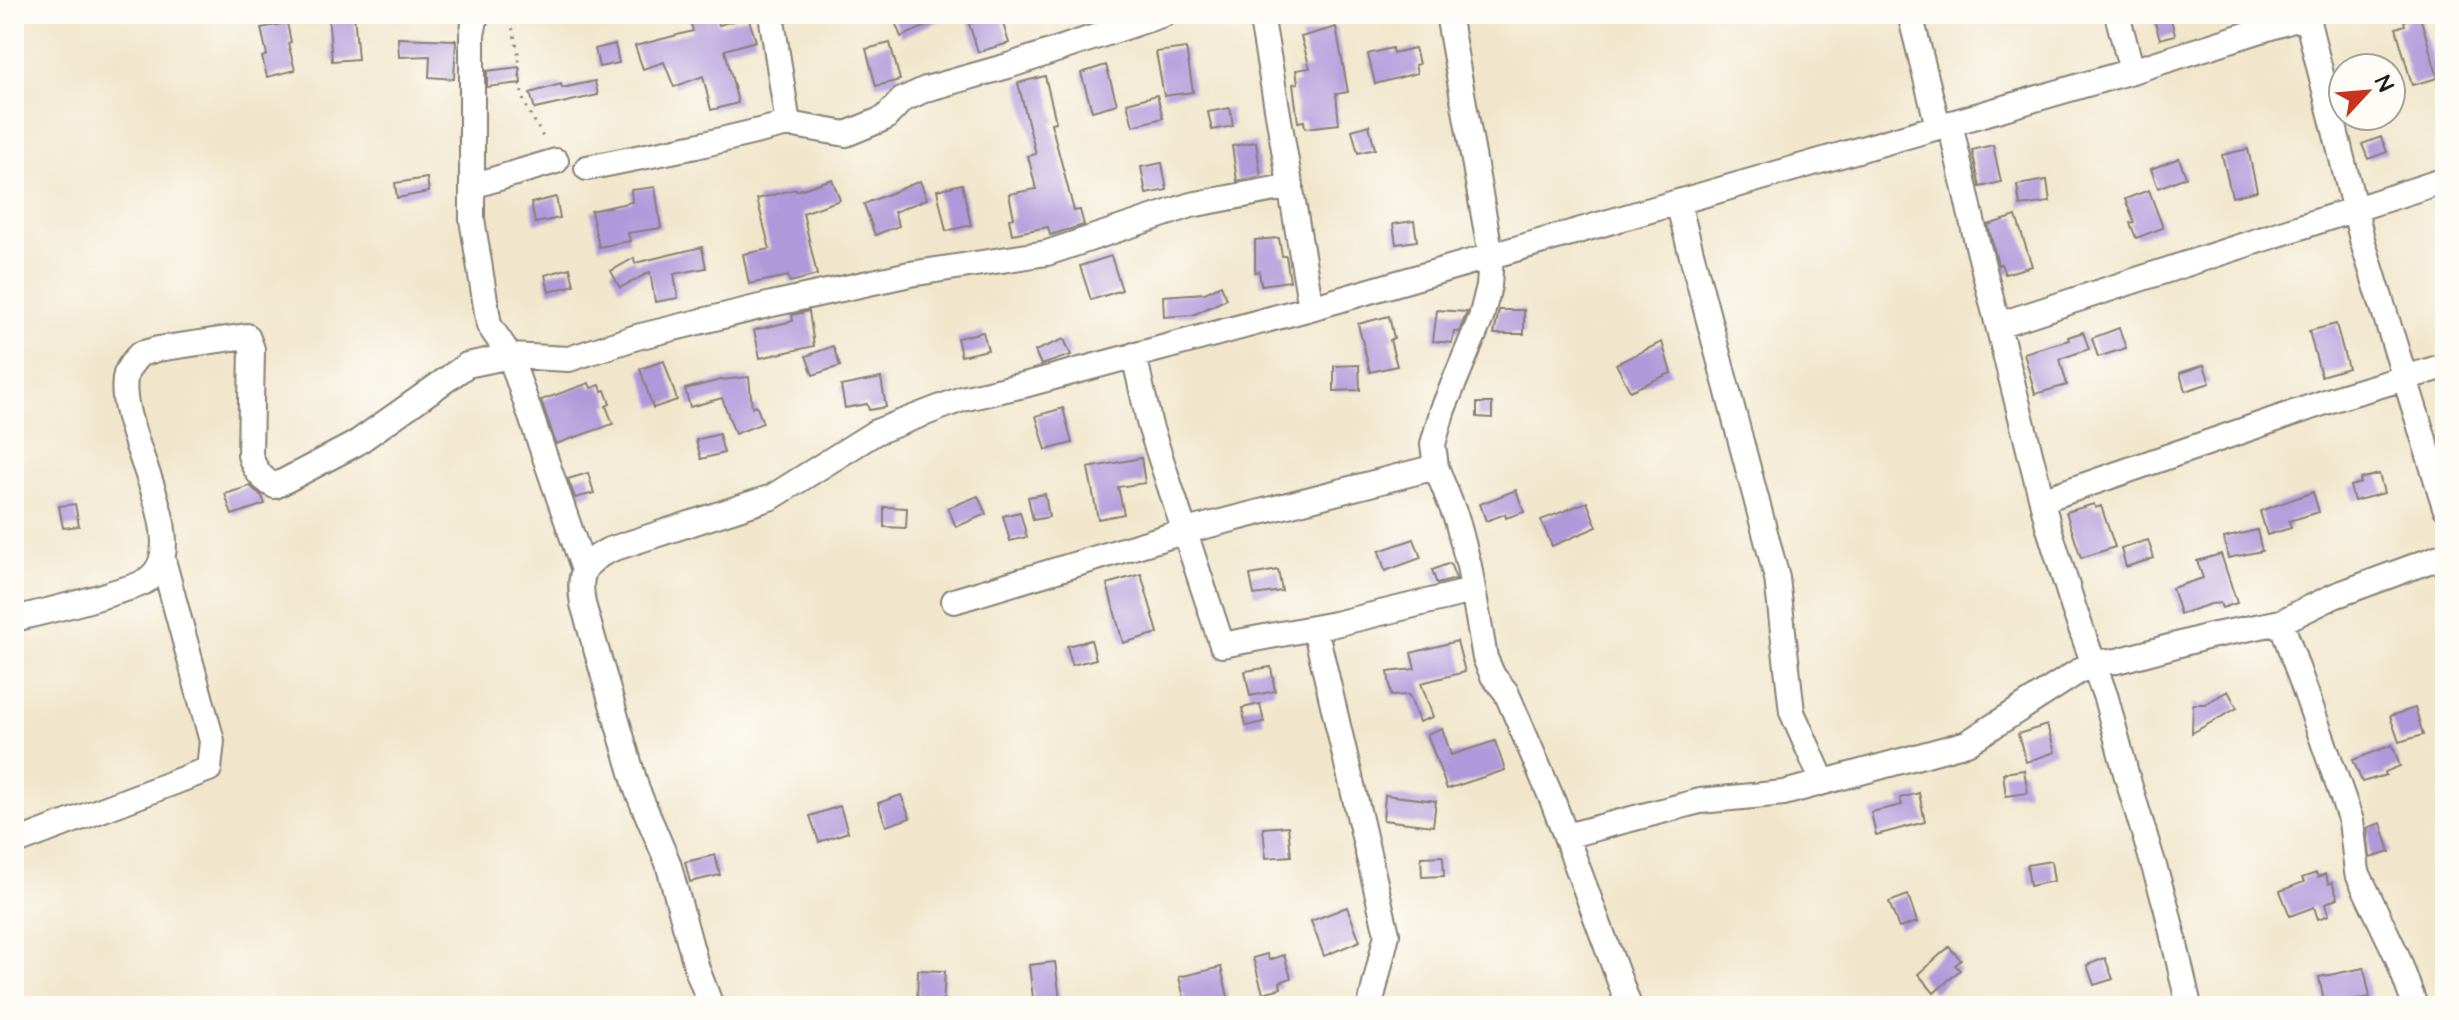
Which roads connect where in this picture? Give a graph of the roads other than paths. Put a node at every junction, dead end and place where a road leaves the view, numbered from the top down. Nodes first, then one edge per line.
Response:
1 (476, 14) edge
2 (771, 14) edge
3 (1164, 14) edge
4 (1261, 14) edge
5 (1448, 14) edge
6 (1910, 14) edge
7 (2117, 14) edge
8 (2308, 15) edge
9 (2132, 71) junction
10 (788, 124) junction
11 (1944, 124) junction
12 (556, 161) road end
13 (587, 168) dead end
14 (2445, 180) edge
15 (472, 186) junction
16 (1291, 186) junction
17 (1678, 203) junction
18 (2354, 208) junction
19 (1491, 256) junction
20 (1311, 308) junction
21 (1998, 325) junction
22 (1134, 355) junction
23 (510, 356) junction
24 (2445, 366) edge
25 (2404, 377) junction
26 (1436, 467) junction
27 (2042, 500) junction
28 (2445, 507) edge
29 (1186, 531) junction
30 (2445, 555) edge
31 (163, 560) junction
32 (584, 570) junction
33 (1472, 591) junction
34 (954, 601) dead end
35 (14, 619) edge
36 (2281, 622) junction
37 (1315, 628) junction
38 (2093, 662) junction
39 (1823, 782) junction
40 (1566, 836) junction
41 (14, 843) edge
42 (711, 1006) edge
43 (1370, 1006) edge
44 (1629, 1006) edge
45 (2189, 1006) edge
46 (2415, 1006) edge

1 - 15 street
2 - 10 street
3 - 10 street
4 - 16 street
5 - 19 street
6 - 11 street
7 - 9 street
8 - 9 street
8 - 18 street
9 - 11 street
10 - 13 street
11 - 17 street
11 - 21 street
12 - 15 street
14 - 18 street
15 - 23 street
16 - 20 street
16 - 23 street
17 - 19 street
17 - 39 street
18 - 21 street
18 - 25 street
19 - 20 street
19 - 26 street
20 - 22 street
21 - 27 street
22 - 29 street
22 - 32 street
23 - 31 street
23 - 32 street
24 - 25 street
25 - 27 street
25 - 28 street
26 - 29 street
26 - 33 street
27 - 38 street
29 - 34 street
29 - 37 street
30 - 36 street
31 - 35 street
31 - 41 street
32 - 42 street
33 - 37 street
33 - 40 street
36 - 38 street
36 - 46 street
37 - 43 street
38 - 39 street
38 - 45 street
39 - 40 street
40 - 44 street

